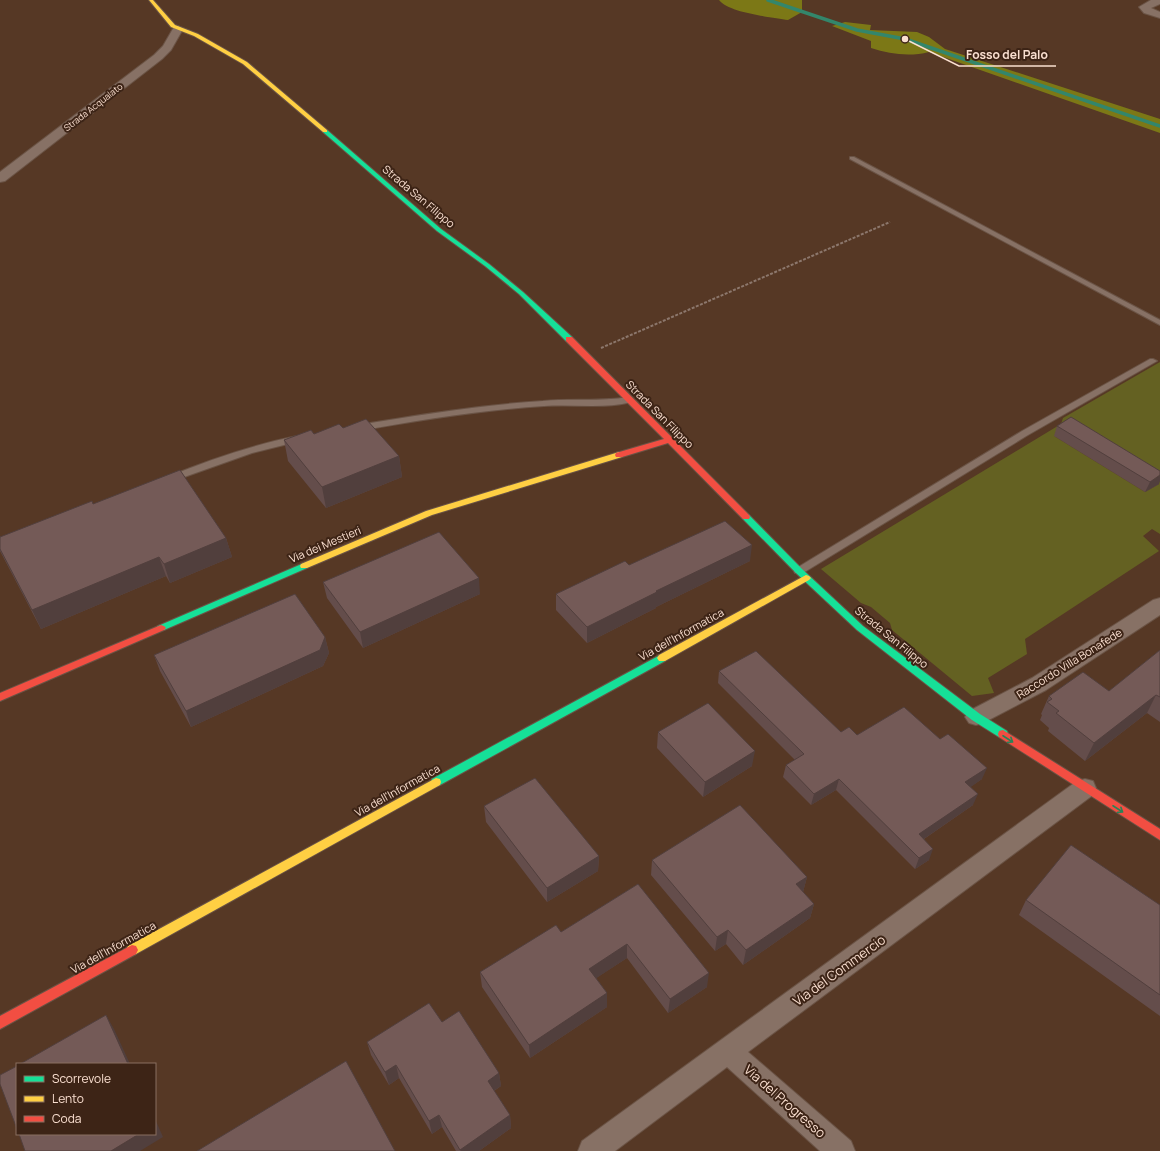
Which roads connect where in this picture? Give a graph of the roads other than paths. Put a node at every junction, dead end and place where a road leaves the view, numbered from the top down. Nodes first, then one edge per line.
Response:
1 (151, 0) edge
2 (1160, 0) edge
3 (1160, 15) edge
4 (178, 29) junction
5 (852, 158) dead end
6 (0, 178) edge
7 (1160, 323) edge
8 (1153, 361) dead end
9 (629, 400) junction
10 (351, 429) edge
11 (307, 437) edge
12 (669, 440) junction
13 (165, 481) edge
14 (799, 571) junction
15 (806, 578) junction
16 (1160, 604) edge
17 (0, 696) edge
18 (976, 718) junction
19 (1085, 788) junction
20 (1160, 835) edge
21 (0, 1023) edge
22 (728, 1051) junction
23 (592, 1151) edge
24 (841, 1151) edge

1 - 4 street, Strada San Filippo
2 - 3 street
4 - 6 street, Strada Acqualato
4 - 9 street, Strada San Filippo
5 - 7 lane
8 - 14 lane
9 - 10 lane
9 - 12 street, Strada San Filippo
11 - 13 lane
12 - 14 street, Strada San Filippo
12 - 17 street, Via dei Mestieri
14 - 15 street, Strada San Filippo
15 - 18 street, Strada San Filippo
15 - 21 street, Via dell'Informatica
16 - 18 street, Raccordo Villa Bonafede
18 -> 19 street, Strada San Filippo
19 -> 20 street, Strada San Filippo
19 - 22 street, Via del Commercio
22 - 23 street, Via del Commercio
22 - 24 street, Via del Progresso

